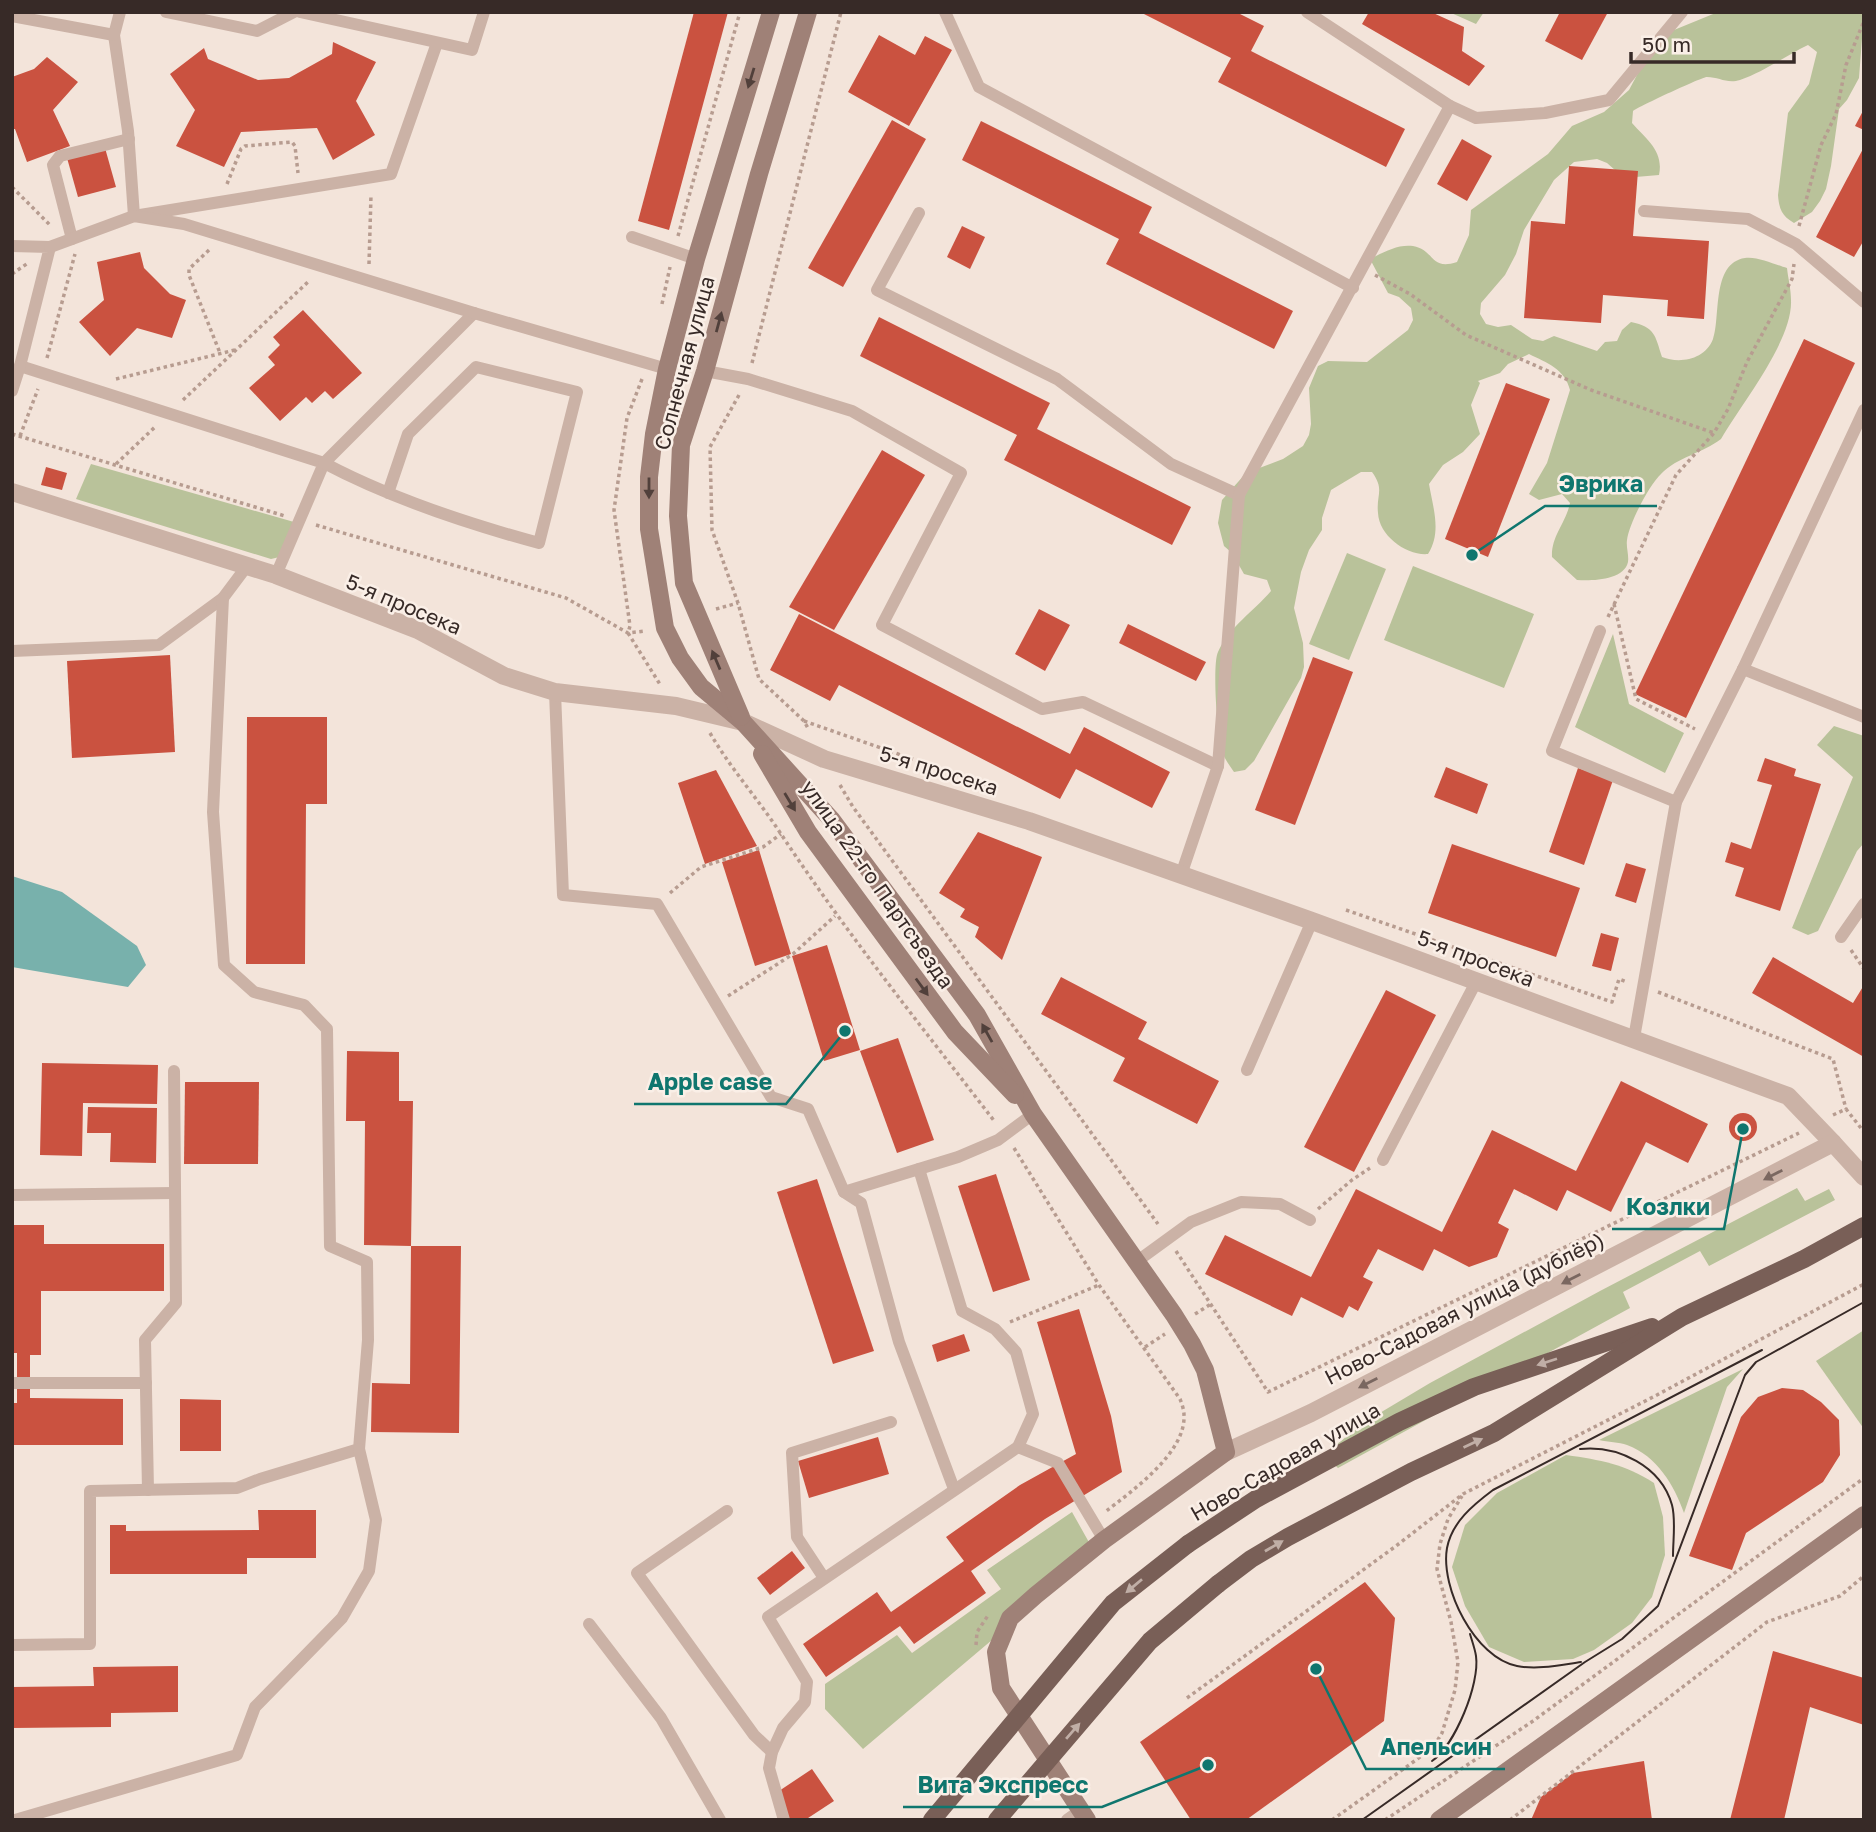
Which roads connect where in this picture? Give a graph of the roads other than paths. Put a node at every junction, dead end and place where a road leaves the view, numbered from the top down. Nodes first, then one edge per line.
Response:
1 (120, 12) edge
2 (166, 12) edge
3 (294, 12) edge
4 (300, 12) edge
5 (484, 12) edge
6 (771, 12) edge
7 (808, 12) edge
8 (1307, 12) edge
9 (1682, 12) edge
10 (946, 13) edge
11 (12, 16) edge
12 (114, 35) junction
13 (437, 43) junction
14 (1450, 106) junction
15 (129, 139) junction
16 (1644, 211) dead end
17 (919, 213) dead end
18 (134, 216) junction
19 (632, 237) dead end
20 (73, 239) junction
21 (12, 246) edge
22 (50, 247) junction
23 (696, 259) junction
24 (1353, 288) junction
25 (1864, 302) edge
26 (474, 313) junction
27 (20, 366) junction
28 (667, 369) junction
29 (705, 371) junction
30 (12, 391) edge
31 (1864, 410) edge
32 (324, 463) junction
33 (12, 492) edge
34 (388, 493) junction
35 (1239, 495) junction
36 (247, 566) junction
37 (276, 575) junction
38 (223, 598) junction
39 (1601, 631) road end
40 (12, 651) edge
41 (1743, 669) junction
42 (555, 692) junction
43 (1864, 717) edge
44 (743, 722) junction
45 (1218, 766) junction
46 (1676, 802) junction
47 (1181, 875) junction
48 (1864, 904) edge
49 (1312, 921) junction
50 (1841, 937) road end
51 (1476, 982) junction
52 (1634, 1038) junction
53 (174, 1070) dead end
54 (1247, 1070) dead end
55 (1033, 1114) junction
56 (1833, 1143) junction
57 (1383, 1160) road end
58 (919, 1169) junction
59 (1864, 1177) edge
60 (844, 1192) junction
61 (175, 1193) junction
62 (12, 1195) edge
63 (1310, 1220) road end
64 (1864, 1226) edge
65 (1136, 1262) junction
66 (1682, 1317) junction
67 (12, 1383) edge
68 (146, 1383) junction
69 (891, 1422) dead end
70 (1018, 1447) junction
71 (359, 1449) junction
72 (1226, 1452) junction
73 (954, 1489) junction
74 (148, 1490) junction
75 (727, 1511) dead end
76 (1864, 1514) edge
77 (1104, 1540) junction
78 (824, 1578) junction
79 (589, 1624) dead end
80 (12, 1645) edge
81 (772, 1752) junction
82 (1078, 1817) edge
83 (15, 1820) edge
84 (720, 1820) edge
85 (784, 1820) edge
86 (932, 1820) edge
87 (997, 1820) edge
88 (1439, 1820) edge

1 - 12 lane
2 - 3 lane
4 - 13 lane
5 - 13 lane
6 -> 23 main road, Солнечная улица
29 -> 7 main road, Солнечная улица
8 - 14 lane
9 - 14 lane
10 - 24 lane
11 - 12 lane
12 - 15 lane
13 - 18 lane
14 - 24 lane
15 - 18 lane
15 - 20 lane
16 - 25 lane
17 - 35 lane
18 - 20 lane
18 - 26 lane
19 - 23 lane
20 - 22 lane
21 - 22 lane
22 - 27 lane
23 - 28 main road, Солнечная улица
24 - 35 lane
26 - 28 lane
26 - 32 lane
27 - 30 lane
27 - 32 lane
28 -> 44 main road, Солнечная улица
44 -> 29 main road, Солнечная улица
29 - 45 lane
31 - 41 lane
32 - 34 lane
32 - 37 lane
33 - 36 street, 5-я просека
34 - 34 lane
35 - 45 lane
36 - 37 street, 5-я просека
36 - 38 lane
37 - 42 street, 5-я просека
38 - 40 lane
38 - 71 lane
39 - 46 lane
41 - 43 lane
41 - 46 lane
42 - 44 street, 5-я просека
42 - 60 lane
44 - 47 street, 5-я просека
55 -> 44 main road, улица 22-го Партсъезда
44 -> 55 main road, улица 22-го Партсъезда
45 - 47 lane
46 - 52 lane
47 - 49 street, 5-я просека
48 - 50 lane
49 - 51 street, 5-я просека
49 - 54 lane
51 - 52 street, 5-я просека
51 - 57 lane
52 - 56 street, 5-я просека
53 - 61 lane
55 - 58 lane
55 - 65 main road, улица 22-го Партсъезда
56 - 59 street, 5-я просека
56 -> 72 street, Ново-Садовая улица (дублёр)
58 - 60 lane
58 - 70 lane
60 - 73 lane
61 - 62 lane
61 - 68 lane
63 - 65 lane
64 - 66 main road, Ново-Садовая улица
65 - 72 main road, улица 22-го Партсъезда
66 -> 86 main road, Ново-Садовая улица, bridge
87 -> 66 main road, Ново-Садовая улица, bridge
67 - 68 lane
68 - 74 lane
69 - 78 lane
70 - 73 lane
70 - 77 lane
71 - 74 lane
71 - 83 lane
72 - 77 main road
73 - 78 lane
74 - 80 lane
75 - 81 lane
76 - 88 main road
77 - 82 main road
78 - 81 lane
79 - 84 lane
81 - 85 lane

